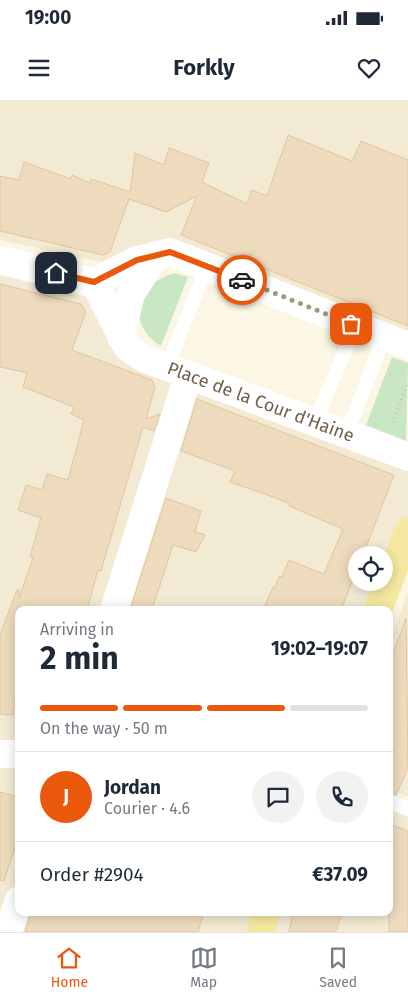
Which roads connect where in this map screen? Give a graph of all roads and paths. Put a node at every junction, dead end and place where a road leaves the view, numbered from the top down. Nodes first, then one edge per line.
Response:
1 (156, 255) junction
2 (0, 260) edge
3 (207, 266) junction
4 (94, 282) junction
5 (356, 326) junction
6 (121, 337) junction
7 (396, 342) edge
8 (178, 372) junction
9 (408, 383) edge
10 (315, 421) junction
11 (347, 433) junction
12 (382, 446) junction
13 (408, 457) edge
14 (408, 532) edge
15 (402, 569) edge
16 (115, 606) edge
17 (380, 606) edge
18 (0, 754) edge
19 (15, 754) edge
20 (393, 803) edge
21 (408, 809) edge
22 (15, 912) edge
23 (265, 916) edge
24 (8, 932) edge
25 (261, 932) edge

1 - 3 street
1 - 4 street
1 - 6 street
2 - 4 street
3 - 5 street
3 - 8 lane
4 - 6 street, Place de la Cour d'Haine
5 - 7 street
5 - 10 lane
6 - 8 street, Place de la Cour d'Haine
7 - 11 lane
8 - 10 street, Place de la Cour d'Haine
8 - 16 street
9 - 12 path
10 - 11 street, Place de la Cour d'Haine
11 - 12 street, Place de la Cour d'Haine
12 - 13 street, Place de la Cour d'Haine
14 - 15 main road
15 - 17 main road
18 - 19 street
20 - 21 lane
22 - 24 street
23 - 25 main road

